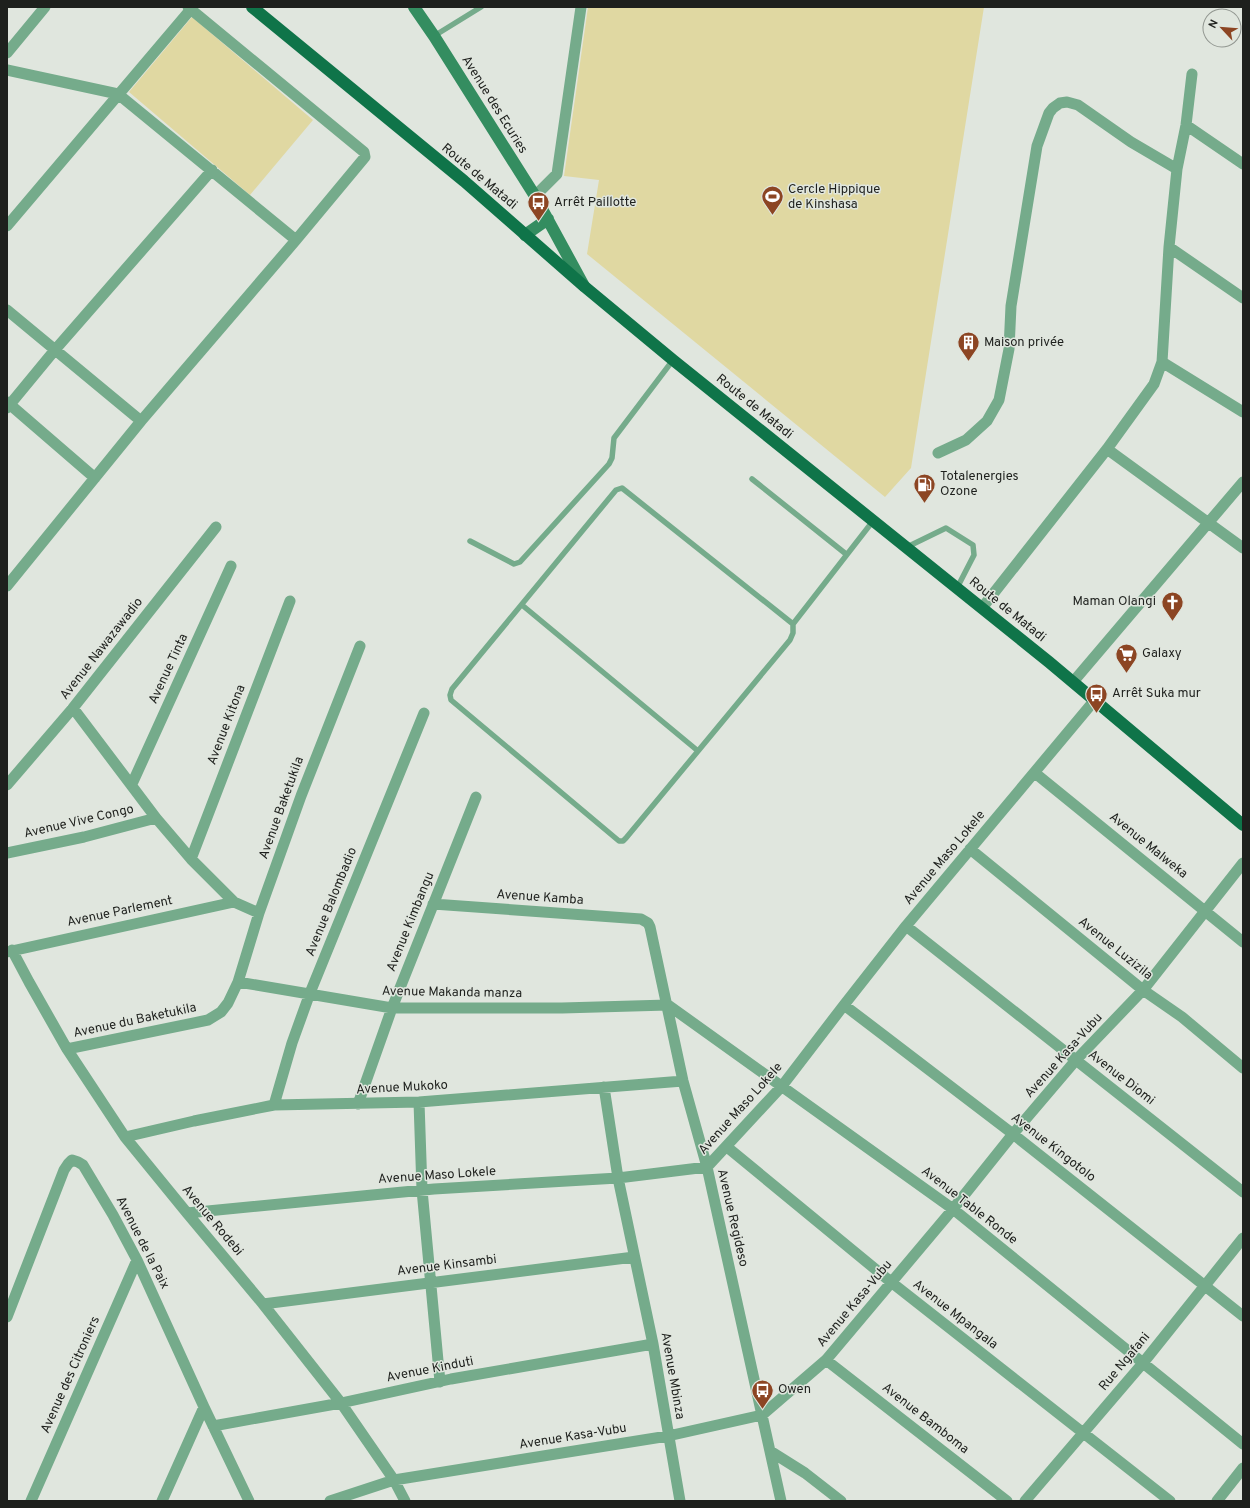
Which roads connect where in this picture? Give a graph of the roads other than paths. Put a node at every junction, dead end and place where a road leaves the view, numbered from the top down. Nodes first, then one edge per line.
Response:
1 (45, 7) edge
2 (252, 7) edge
3 (414, 7) edge
4 (481, 7) edge
5 (580, 7) edge
6 (189, 8) edge
7 (434, 36) junction
8 (7, 54) edge
9 (7, 70) edge
10 (1192, 74) dead end
11 (118, 94) junction
12 (1186, 125) junction
13 (1243, 164) edge
14 (1177, 169) junction
15 (212, 170) junction
16 (536, 196) junction
17 (548, 219) junction
18 (7, 226) edge
19 (525, 235) junction
20 (296, 240) junction
21 (1169, 247) junction
22 (585, 287) junction
23 (1243, 298) edge
24 (7, 310) edge
25 (54, 351) junction
26 (673, 360) junction
27 (1162, 362) junction
28 (8, 405) edge
29 (1243, 412) edge
30 (141, 421) junction
31 (1107, 449) junction
32 (938, 453) dead end
33 (95, 478) junction
34 (752, 479) dead end
35 (1243, 482) edge
36 (873, 520) junction
37 (1208, 523) junction
38 (216, 527) dead end
39 (470, 541) dead end
40 (906, 547) junction
41 (1243, 548) edge
42 (846, 554) junction
43 (231, 566) dead end
44 (7, 586) edge
45 (957, 588) junction
46 (290, 601) dead end
47 (522, 605) junction
48 (982, 608) junction
49 (793, 624) junction
50 (360, 646) dead end
51 (1073, 682) junction
52 (1094, 701) junction
53 (73, 708) junction
54 (424, 713) dead end
55 (698, 751) junction
56 (1035, 773) junction
57 (132, 784) junction
58 (7, 785) edge
59 (476, 797) dead end
60 (156, 818) junction
61 (1243, 825) edge
62 (970, 849) junction
63 (7, 853) edge
64 (191, 859) junction
65 (1243, 863) edge
66 (234, 902) junction
67 (433, 904) junction
68 (1206, 911) junction
69 (259, 913) junction
70 (645, 920) joint
71 (906, 926) junction
72 (1243, 942) edge
73 (9, 951) edge
74 (238, 982) junction
75 (1143, 990) junction
76 (310, 993) junction
77 (668, 1005) junction
78 (844, 1005) junction
79 (392, 1008) junction
80 (67, 1049) junction
81 (1076, 1060) junction
82 (1243, 1068) edge
83 (684, 1081) junction
84 (782, 1086) junction
85 (604, 1087) junction
86 (419, 1102) junction
87 (358, 1104) junction
88 (274, 1105) junction
89 (1013, 1134) junction
90 (125, 1137) junction
91 (727, 1147) junction
92 (707, 1167) junction
93 (618, 1178) junction
94 (422, 1190) junction
95 (1243, 1192) edge
96 (953, 1209) junction
97 (187, 1213) junction
98 (1243, 1238) edge
99 (634, 1257) junction
100 (137, 1260) junction
101 (432, 1282) junction
102 (891, 1282) junction
103 (1206, 1286) junction
104 (263, 1304) junction
105 (1243, 1316) edge
106 (7, 1317) edge
107 (653, 1344) junction
108 (826, 1360) junction
109 (1143, 1363) junction
110 (440, 1382) junction
111 (341, 1403) junction
112 (204, 1407) junction
113 (762, 1415) junction
114 (213, 1426) junction
115 (1084, 1433) junction
116 (668, 1436) junction
117 (1243, 1444) edge
118 (770, 1451) junction
119 (1243, 1468) edge
120 (394, 1480) junction
121 (31, 1501) edge
122 (162, 1501) edge
123 (249, 1501) edge
124 (330, 1501) edge
125 (405, 1501) edge
126 (680, 1501) edge
127 (781, 1501) edge
128 (841, 1501) edge
129 (1006, 1501) edge
130 (1025, 1501) edge
131 (1170, 1501) edge
132 (1217, 1501) edge

1 - 8 street
2 - 19 main road, Route de Matadi
3 - 7 street, Avenue des Ecuries
4 - 7 lane
5 - 16 street
6 - 11 street
6 - 20 street
7 - 16 street, Avenue des Ecuries
9 - 11 street
10 - 12 street
11 - 15 street
11 - 18 street
12 - 13 street
12 - 14 street
14 - 21 street
14 - 32 street
15 - 20 street
15 - 25 street
16 - 17 street, Avenue des Ecuries
17 - 19 street
17 - 22 street, Avenue des Ecuries
19 - 22 main road, Route de Matadi
20 - 30 street
21 - 23 street
21 - 27 street
22 - 26 main road, Route de Matadi
24 - 25 street
25 - 28 street
25 - 30 street
26 - 36 main road, Route de Matadi
26 - 39 lane
27 - 29 street
27 - 31 street
28 - 33 street
30 - 33 street
31 - 37 street
31 - 48 street
33 - 44 street
34 - 42 lane
35 - 37 street
36 - 40 main road, Route de Matadi
36 - 42 lane
37 - 41 street
37 - 51 street
38 - 53 street, Avenue Nawazawadio
40 - 45 main road, Route de Matadi
40 - 45 lane
42 - 49 lane
43 - 57 street, Avenue Tinta
45 - 48 main road, Route de Matadi
46 - 64 street, Avenue Kitona
47 - 49 lane
47 - 55 lane
47 - 55 lane
48 - 51 main road, Route de Matadi
49 - 55 lane
50 - 69 street, Avenue Baketukila
51 - 52 main road, Route de Matadi
52 - 56 street, Avenue Maso Lokele
52 - 61 main road, Route de Matadi
53 - 57 street
53 - 58 street, Avenue Nawazawadio
54 - 76 street, Avenue Balombadio
56 - 62 street, Avenue Maso Lokele
56 - 68 street, Avenue Malweka
57 - 60 street
59 - 67 street, Avenue Kimbangu
60 - 63 street, Avenue Vive Congo
60 - 64 street
62 - 71 street, Avenue Maso Lokele
62 - 75 street, Avenue Luzizila
64 - 66 street
65 - 68 street, Avenue Kasa-Vubu
66 - 69 street
66 - 73 street, Avenue Parlement
67 - 70 street, Avenue Kamba
67 - 79 street, Avenue Kimbangu
68 - 72 street, Avenue Malweka
68 - 75 street, Avenue Kasa-Vubu
69 - 74 street, Avenue Baketukila
70 - 77 street, Avenue Regideso
71 - 78 street, Avenue Maso Lokele
71 - 81 street, Avenue Diomi
73 - 80 street, Avenue Rodebi
74 - 76 street, Avenue Makanda manza
74 - 80 street, Avenue du Baketukila
75 - 81 street, Avenue Kasa-Vubu
75 - 82 street, Avenue Luzizila
76 - 79 street, Avenue Makanda manza
76 - 88 street, Avenue Balombadio
77 - 79 street, Avenue Makanda manza
77 - 83 street, Avenue Regideso
77 - 84 street, Avenue Table Ronde
78 - 84 street, Avenue Maso Lokele
78 - 89 street, Avenue Kingotolo
79 - 87 street, Avenue Kimbangu
80 - 90 street, Avenue Rodebi
81 - 89 street, Avenue Kasa-Vubu
81 - 95 street, Avenue Diomi
83 - 85 street, Avenue Mukoko
83 - 92 street, Avenue Regideso
84 - 91 street, Avenue Maso Lokele
84 - 96 street, Avenue Table Ronde
85 - 86 street, Avenue Mukoko
85 - 93 street, Avenue Mbinza
86 - 87 street, Avenue Mukoko
86 - 94 street
87 - 88 street, Avenue Mukoko
88 - 90 street, Avenue Mukoko
89 - 96 street, Avenue Kasa-Vubu
89 - 103 street, Avenue Kingotolo
90 - 97 street, Avenue Rodebi
91 - 92 street, Avenue Maso Lokele
91 - 102 street, Avenue Mpangala
92 - 93 street, Avenue Maso Lokele
92 - 113 street, Avenue Regideso
93 - 94 street, Avenue Maso Lokele
93 - 99 street, Avenue Mbinza
94 - 97 street, Avenue Maso Lokele
94 - 101 street
96 - 102 street, Avenue Kasa-Vubu
96 - 109 street, Avenue Table Ronde
97 - 104 street, Avenue Rodebi
98 - 103 street, Rue Ngafani
99 - 101 street, Avenue Kinsambi
99 - 107 street, Avenue Mbinza
100 - 106 street, Avenue de la Paix
100 - 112 street, Avenue de la Paix
100 - 121 street, Avenue des Citroniers
101 - 104 street, Avenue Kinsambi
101 - 110 street
102 - 108 street, Avenue Kasa-Vubu
102 - 115 street, Avenue Mpangala
103 - 105 street, Avenue Kingotolo
103 - 109 street, Rue Ngafani
104 - 111 street, Avenue Rodebi
107 - 110 street, Avenue Kinduti
107 - 116 street, Avenue Mbinza
108 - 113 street, Avenue Kasa-Vubu
108 - 129 street, Avenue Bamboma
109 - 115 street, Rue Ngafani
109 - 117 street, Avenue Table Ronde
110 - 111 street, Avenue Kinduti
111 - 114 street, Avenue Kinduti
111 - 120 street, Avenue Rodebi
112 - 114 street, Avenue de la Paix
112 - 122 street
113 - 116 street, Avenue Kasa-Vubu
113 - 118 street, Avenue Regideso
114 - 123 street, Avenue de la Paix
115 - 130 street, Rue Ngafani
115 - 131 street, Avenue Mpangala
116 - 120 street, Avenue Kasa-Vubu
116 - 126 street, Avenue Mbinza
118 - 127 street, Avenue Regideso
118 - 128 street
119 - 132 street
120 - 124 street, Avenue Kasa-Vubu
120 - 125 street, Avenue Rodebi

